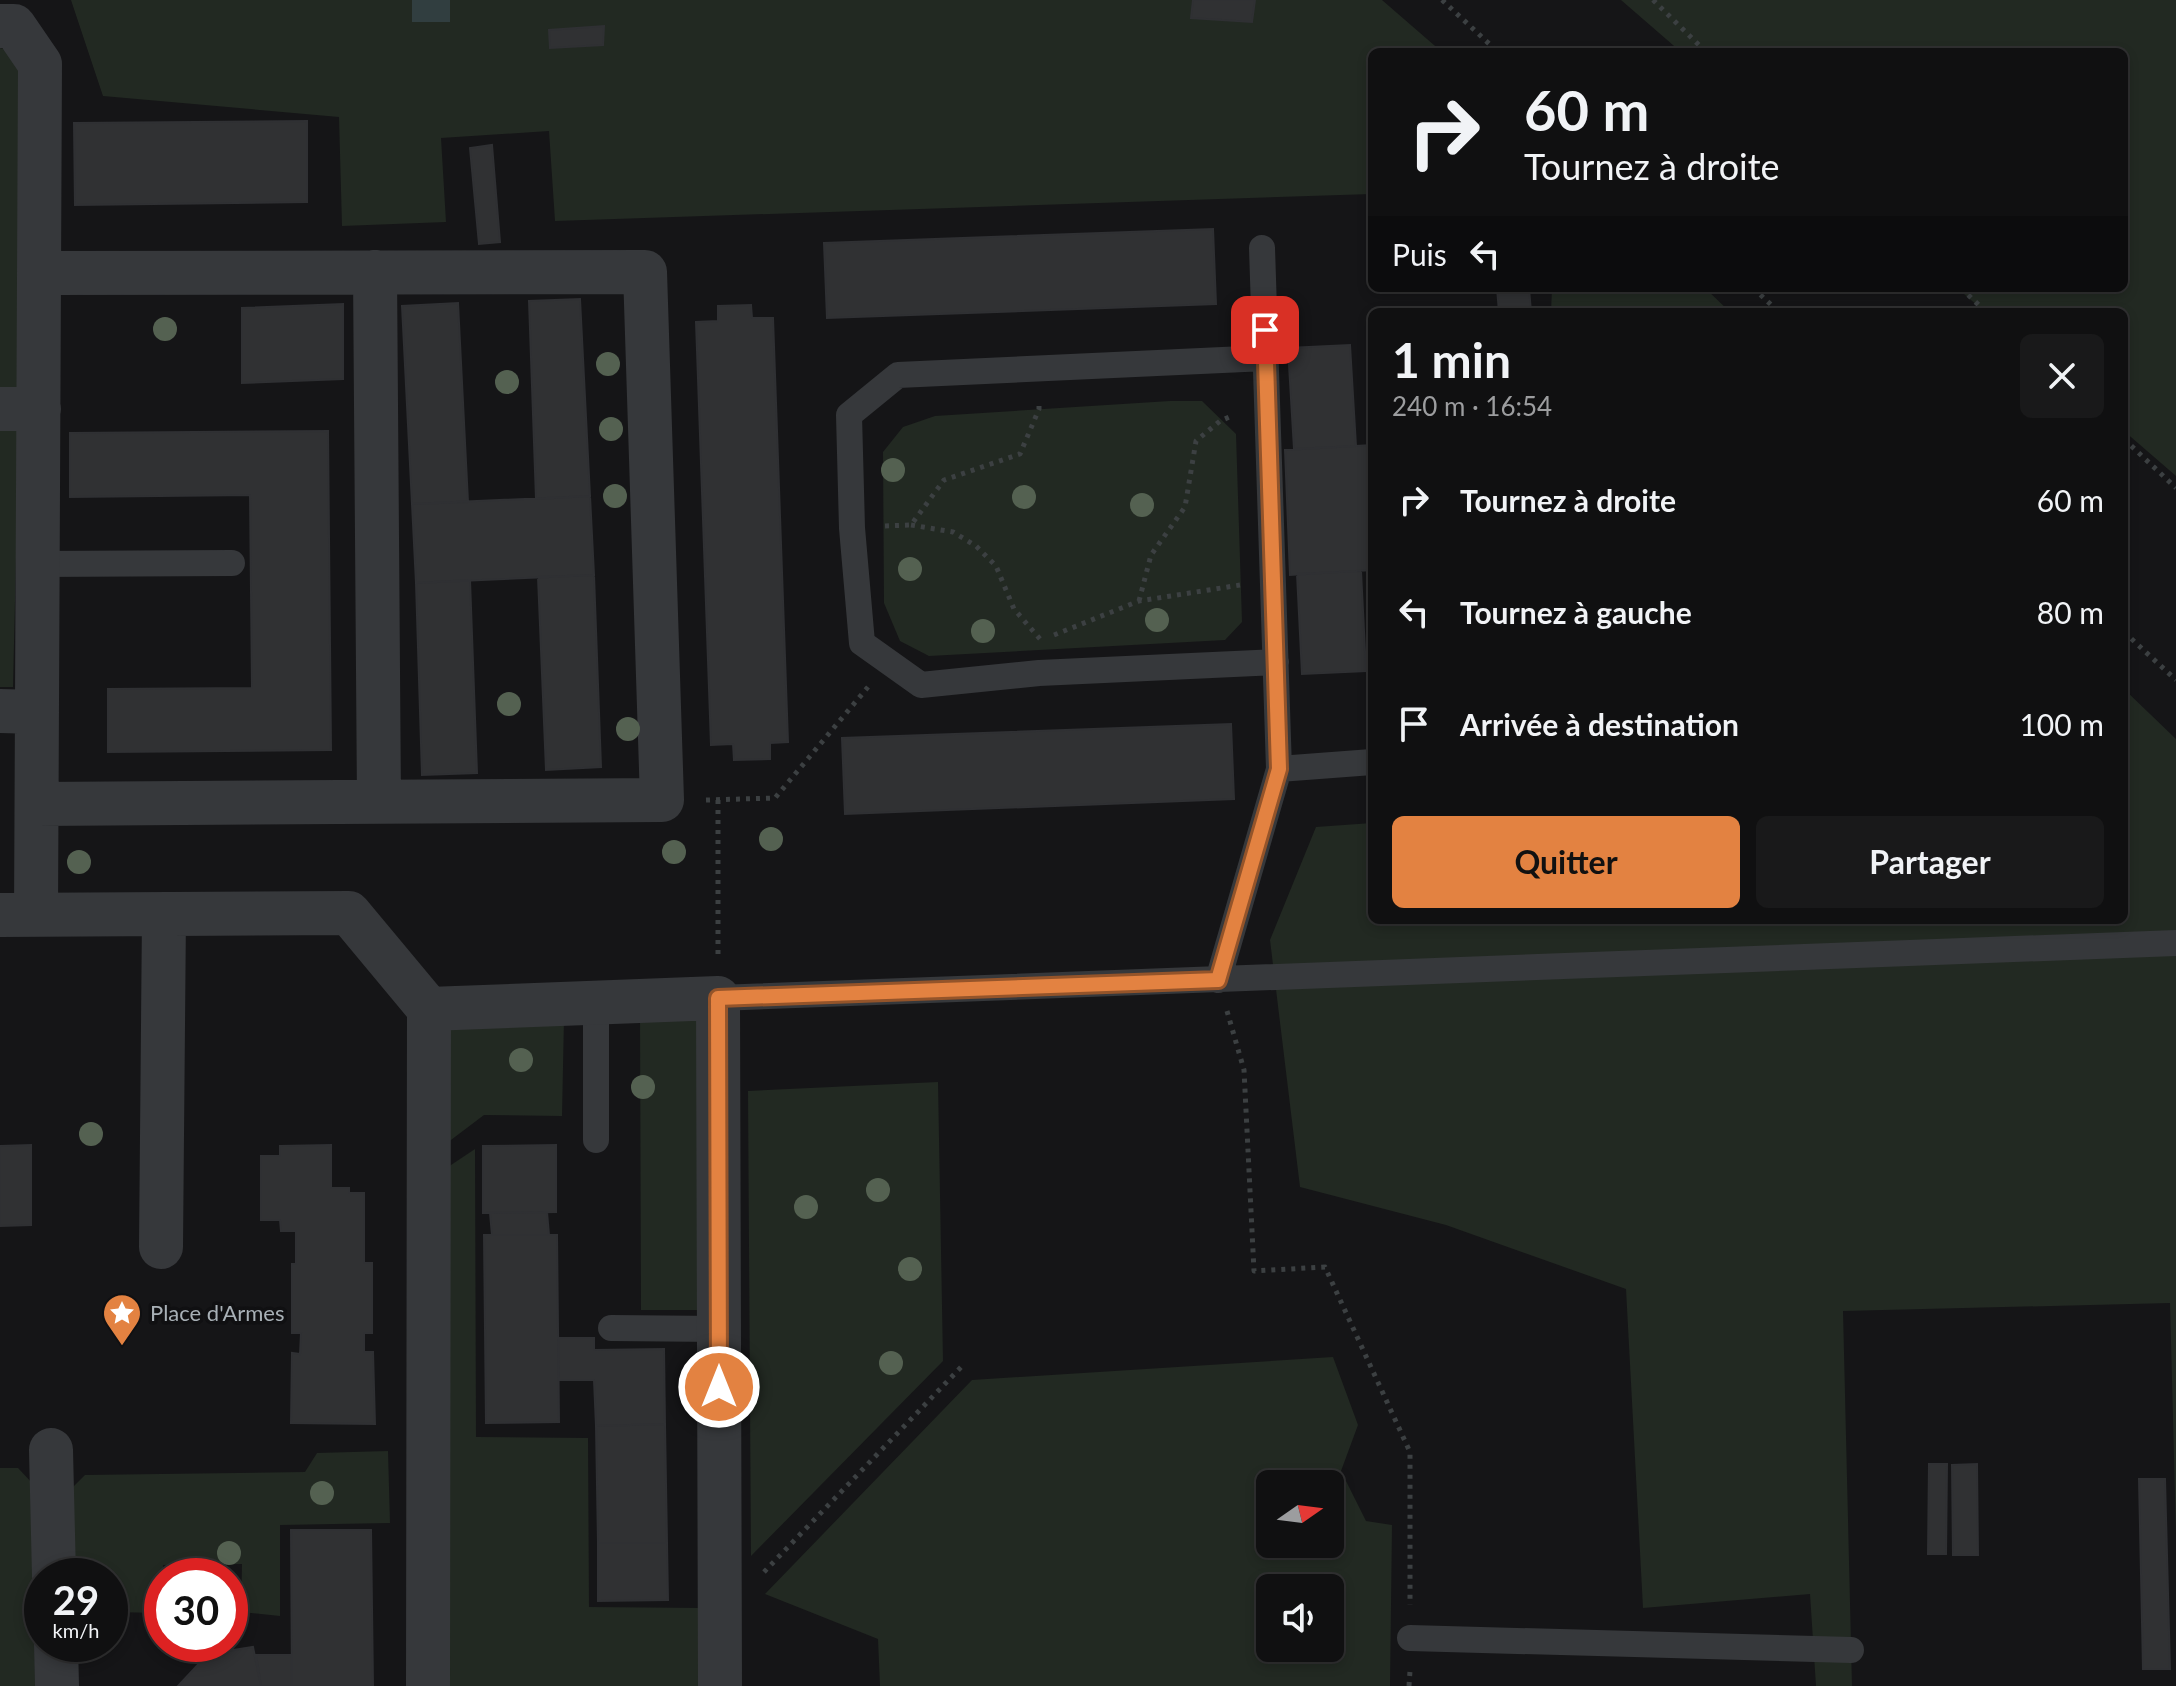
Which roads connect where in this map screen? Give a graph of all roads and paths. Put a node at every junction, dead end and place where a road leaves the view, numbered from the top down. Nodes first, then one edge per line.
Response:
1 (1442, 0) edge
2 (1653, 0) edge
3 (0, 26) edge
4 (1494, 48) edge
5 (1702, 48) edge
6 (1262, 248) dead end
7 (375, 272) junction
8 (39, 273) junction
9 (1757, 292) edge
10 (1965, 292) edge
11 (1775, 308) edge
12 (1982, 308) edge
13 (1266, 358) junction
14 (1038, 368) junction
15 (1267, 401) junction
16 (19, 409) edge
17 (2128, 443) edge
18 (2176, 488) edge
19 (911, 525) junction
20 (852, 528) junction
21 (232, 563) dead end
22 (38, 564) junction
23 (1273, 580) junction
24 (1139, 601) junction
25 (2128, 636) edge
26 (1041, 640) junction
27 (889, 661) junction
28 (1276, 662) junction
29 (1039, 673) junction
30 (2176, 680) edge
31 (19, 711) edge
32 (1368, 762) edge
33 (1279, 769) junction
34 (718, 799) junction
35 (662, 800) junction
36 (379, 802) junction
37 (37, 804) junction
38 (164, 914) junction
39 (18, 915) edge
40 (2176, 943) edge
41 (1218, 980) junction
42 (718, 998) junction
43 (596, 1003) junction
44 (429, 1009) junction
45 (596, 1140) dead end
46 (161, 1247) dead end
47 (611, 1328) dead end
48 (719, 1329) junction
49 (965, 1363) dead end
50 (51, 1450) dead end
51 (54, 1558) edge
52 (719, 1618) junction
53 (1410, 1638) junction
54 (1851, 1650) dead end
55 (56, 1662) edge
56 (57, 1686) edge
57 (428, 1686) edge
58 (720, 1686) edge
59 (1409, 1686) edge

1 - 4 path
2 - 5 path
3 - 8 street
6 - 13 lane
7 - 8 street
7 - 35 street
7 - 36 street
8 - 16 street
9 - 11 path
10 - 12 path
13 - 14 lane
13 - 15 lane
14 - 19 path
14 - 20 lane
15 - 23 lane
15 - 24 path
16 - 22 street
17 - 18 path
19 - 20 path
19 - 26 path
20 - 27 lane
21 - 22 lane
22 - 31 street
23 - 24 path
23 - 28 lane
24 - 26 path
25 - 30 path
26 - 29 path
27 - 29 lane
27 - 34 path
28 - 29 lane
28 - 33 lane
31 - 37 street
32 - 33 lane
33 - 41 lane
34 - 35 path
34 - 42 path
35 - 36 street
36 - 37 street
37 - 39 street
38 - 39 street
38 - 44 street
38 - 46 street
40 - 41 lane
41 - 42 lane
41 - 53 path
42 - 43 street
42 - 48 street
43 - 44 street
43 - 45 lane
44 - 57 street
47 - 48 lane
48 - 52 street
49 - 52 path
50 - 51 street
52 - 58 street
53 - 54 lane
53 - 59 path
55 - 56 street

